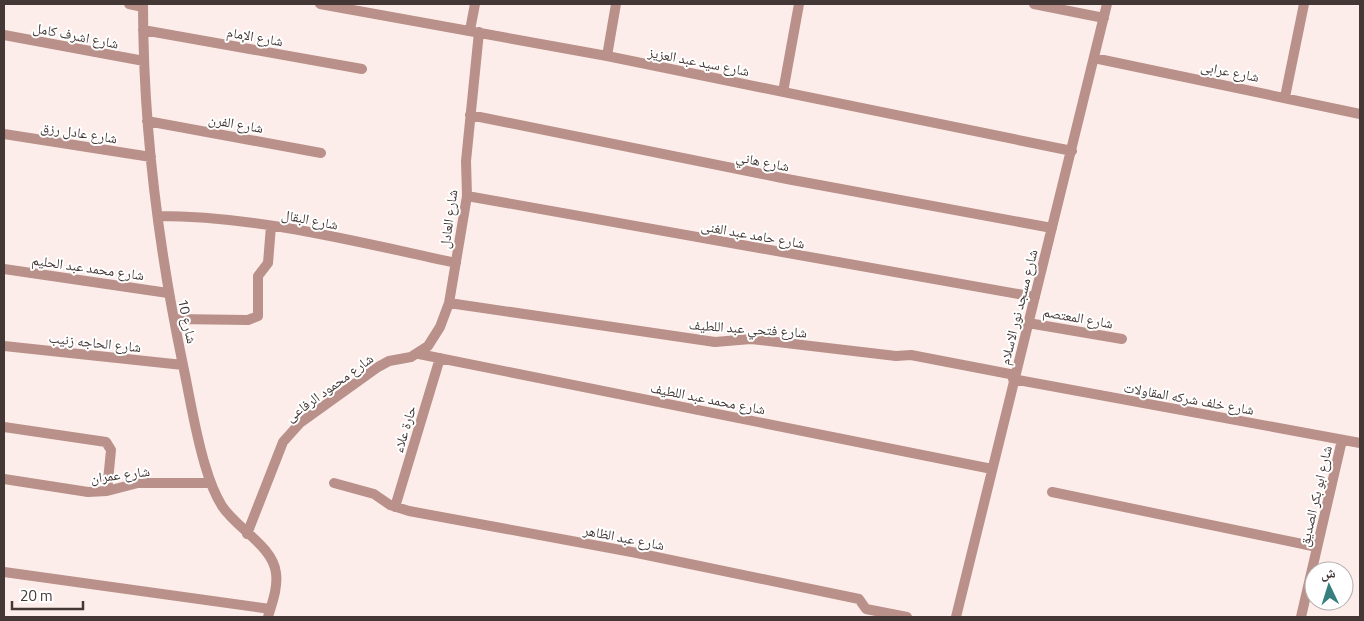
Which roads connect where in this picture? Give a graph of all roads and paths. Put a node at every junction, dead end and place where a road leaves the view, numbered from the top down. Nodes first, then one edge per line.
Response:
1 (129, 4) edge
2 (320, 4) edge
3 (474, 4) edge
4 (616, 4) edge
5 (799, 4) edge
6 (1034, 4) edge
7 (1107, 4) edge
8 (1304, 4) edge
9 (143, 5) edge
10 (1104, 18) junction
11 (143, 30) junction
12 (475, 31) junction
13 (4, 35) edge
14 (607, 56) junction
15 (1094, 58) junction
16 (144, 61) junction
17 (362, 69) dead end
18 (783, 92) junction
19 (1285, 97) junction
20 (1360, 114) edge
21 (470, 115) junction
22 (147, 121) junction
23 (4, 134) edge
24 (1072, 151) junction
25 (321, 152) dead end
26 (150, 157) junction
27 (467, 196) junction
28 (158, 216) junction
29 (271, 226) junction
30 (1052, 228) junction
31 (456, 263) junction
32 (4, 268) edge
33 (168, 293) junction
34 (1034, 297) junction
35 (449, 303) junction
36 (174, 319) junction
37 (1028, 323) junction
38 (1122, 340) dead end
39 (4, 346) edge
40 (420, 354) junction
41 (440, 358) junction
42 (183, 365) junction
43 (1014, 377) junction
44 (4, 427) edge
45 (1342, 440) junction
46 (1360, 443) edge
47 (992, 469) junction
48 (4, 479) edge
49 (210, 483) junction
50 (334, 483) dead end
51 (107, 491) junction
52 (1052, 492) dead end
53 (395, 507) junction
54 (246, 534) junction
55 (1317, 547) junction
56 (4, 572) edge
57 (269, 613) edge
58 (907, 617) edge
59 (956, 617) edge
60 (1301, 617) edge

1 - 9 street
2 - 12 street, شارع سيد عبد العزيز
3 - 12 street, شارع العادل
4 - 14 street
5 - 18 street
6 - 10 street
7 - 10 street, شارع مسجد نور الاسلام
8 - 19 street
9 - 11 street, شارع 10
10 - 15 street, شارع مسجد نور الاسلام
11 - 16 street, شارع 10
11 - 17 street, شارع الإمام
12 - 14 street, شارع سيد عبد العزيز
12 - 21 street, شارع العادل
13 - 16 street, شارع اشرف كامل
14 - 18 street, شارع سيد عبد العزيز
15 - 19 street, شارع عرابى
15 - 24 street, شارع مسجد نور الاسلام
16 - 22 street, شارع 10
18 - 24 street, شارع سيد عبد العزيز
19 - 20 street, شارع عرابى
21 - 27 street, شارع العادل
21 - 30 street, شارع هاني
22 - 25 street, شارع الفرن
22 - 26 street, شارع 10
23 - 26 street, شارع عادل رزق
24 - 30 street, شارع مسجد نور الاسلام
26 - 28 street, شارع 10
27 - 31 street, شارع العادل
27 - 34 street, شارع حامد عبد الغنى
28 - 29 street, شارع البقال
28 - 33 street, شارع 10
29 - 31 street, شارع البقال
29 - 36 street
30 - 34 street, شارع مسجد نور الاسلام
31 - 35 street, شارع العادل
32 - 33 street, شارع محمد عبد الحليم
33 - 36 street, شارع 10
34 - 37 street, شارع مسجد نور الاسلام
35 - 40 street, شارع العادل
35 - 43 street, شارع فتحي عبد اللطيف
36 - 42 street, شارع 10
37 - 38 street, شارع المعتصم
37 - 43 street, شارع مسجد نور الاسلام
39 - 42 street, شارع الحاجه زنيب
40 - 41 street, شارع محمد عبد اللطيف
40 - 54 street, شارع محمود الرفاعى
41 - 47 street, شارع محمد عبد اللطيف
41 - 53 street, حارة علاء
42 - 49 street, شارع 10
43 - 45 street, شارع خلف شركه المقاولات
43 - 47 street, شارع مسجد نور الاسلام
44 - 51 street
45 - 46 street, شارع خلف شركه المقاولات
45 - 55 street, شارع ابو بكر الصديق
47 - 59 street, شارع مسجد نور الاسلام
48 - 51 street, شارع عمران
49 - 51 street, شارع عمران
49 - 54 street, شارع 10
50 - 53 street, شارع عبد الظاهر
52 - 55 street
53 - 58 street, شارع عبد الظاهر
54 - 57 street, شارع 10
55 - 60 street, شارع ابو بكر الصديق
56 - 57 street

